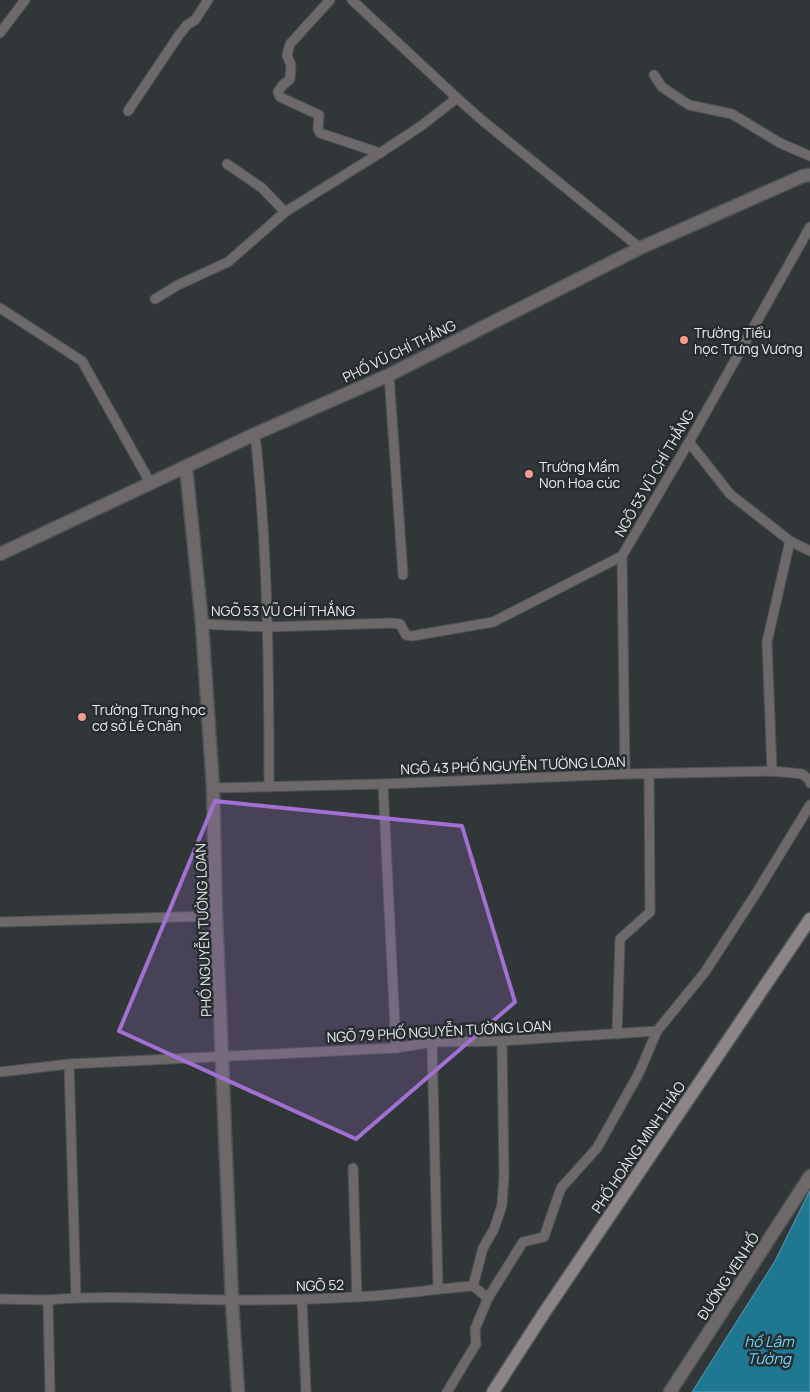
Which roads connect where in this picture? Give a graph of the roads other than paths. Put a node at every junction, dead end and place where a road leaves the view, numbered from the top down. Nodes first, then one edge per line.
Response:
1 (25, 0) edge
2 (208, 0) edge
3 (330, 0) edge
4 (352, 0) edge
5 (0, 33) edge
6 (654, 76) dead end
7 (457, 98) junction
8 (128, 111) dead end
9 (380, 153) junction
10 (810, 156) edge
11 (227, 164) dead end
12 (810, 175) edge
13 (285, 212) junction
14 (810, 227) edge
15 (640, 248) junction
16 (155, 299) dead end
17 (0, 308) edge
18 (388, 375) junction
19 (255, 434) junction
20 (689, 442) junction
21 (186, 468) junction
22 (151, 484) junction
23 (790, 541) junction
24 (810, 551) edge
25 (0, 554) edge
26 (622, 556) junction
27 (402, 575) dead end
28 (202, 624) junction
29 (268, 627) junction
30 (772, 772) junction
31 (649, 773) junction
32 (625, 774) junction
33 (810, 783) edge
34 (383, 784) junction
35 (269, 787) junction
36 (213, 788) junction
37 (810, 805) edge
38 (216, 916) junction
39 (810, 919) edge
40 (0, 922) edge
41 (657, 1031) junction
42 (617, 1034) junction
43 (502, 1041) junction
44 (432, 1042) junction
45 (396, 1048) junction
46 (223, 1057) junction
47 (69, 1064) junction
48 (0, 1072) edge
49 (353, 1168) dead end
50 (810, 1176) edge
51 (473, 1286) junction
52 (438, 1288) junction
53 (357, 1297) junction
54 (76, 1298) junction
55 (488, 1298) junction
56 (0, 1299) edge
57 (48, 1300) junction
58 (302, 1300) junction
59 (232, 1301) junction
60 (50, 1392) edge
61 (238, 1392) edge
62 (306, 1392) edge
63 (447, 1392) edge
64 (493, 1392) edge
65 (670, 1392) edge

1 - 5 lane
2 - 8 lane
3 - 9 lane
4 - 7 lane
6 - 10 lane
7 - 9 lane
7 - 15 lane
9 - 13 lane
11 - 13 lane
12 - 15 street, PHỐ VŨ CHÍ THẮNG
13 - 16 lane
14 - 20 lane, NGÕ 53 VŨ CHÍ THẮNG
15 - 18 street, PHỐ VŨ CHÍ THẮNG
17 - 22 lane
18 - 19 street, PHỐ VŨ CHÍ THẮNG
18 - 27 lane
19 - 21 street, PHỐ VŨ CHÍ THẮNG
19 - 29 lane
20 - 23 lane
20 - 26 lane, NGÕ 53 VŨ CHÍ THẮNG
21 - 22 street, PHỐ VŨ CHÍ THẮNG
21 - 28 street, PHỐ NGUYỄN TƯỜNG LOAN
22 - 25 street, PHỐ VŨ CHÍ THẮNG
23 - 24 lane
23 - 30 lane
26 - 29 lane, NGÕ 53 VŨ CHÍ THẮNG
26 - 32 lane
28 - 29 lane, NGÕ 53 VŨ CHÍ THẮNG
28 - 36 street, PHỐ NGUYỄN TƯỜNG LOAN
29 - 35 lane
30 - 31 lane, NGÕ 43 PHỐ NGUYỄN TƯỜNG LOAN
30 - 33 lane, NGÕ 43 PHỐ NGUYỄN TƯỜNG LOAN
31 - 32 lane, NGÕ 43 PHỐ NGUYỄN TƯỜNG LOAN
31 - 42 lane
32 - 34 lane, NGÕ 43 PHỐ NGUYỄN TƯỜNG LOAN
34 - 35 lane, NGÕ 43 PHỐ NGUYỄN TƯỜNG LOAN
34 - 45 lane
35 - 36 lane, NGÕ 43 PHỐ NGUYỄN TƯỜNG LOAN
36 - 38 street, PHỐ NGUYỄN TƯỜNG LOAN
37 - 41 lane
38 - 40 lane
38 - 46 street, PHỐ NGUYỄN TƯỜNG LOAN
39 - 64 street, PHỐ HOÀNG MINH THẢO
41 - 42 lane, NGÕ 79 PHỐ NGUYỄN TƯỜNG LOAN
41 - 55 lane
42 - 43 lane, NGÕ 79 PHỐ NGUYỄN TƯỜNG LOAN
43 - 44 lane, NGÕ 79 PHỐ NGUYỄN TƯỜNG LOAN
43 - 51 lane
44 - 45 lane, NGÕ 79 PHỐ NGUYỄN TƯỜNG LOAN
44 - 52 lane
45 - 46 lane, NGÕ 79 PHỐ NGUYỄN TƯỜNG LOAN
46 - 47 lane, NGÕ 79 PHỐ NGUYỄN TƯỜNG LOAN
46 - 59 street, PHỐ NGUYỄN TƯỜNG LOAN
47 - 48 lane, NGÕ 79 PHỐ NGUYỄN TƯỜNG LOAN
47 - 54 lane
49 - 53 lane
50 - 65 street, ĐƯỜNG VEN HỒ
51 - 52 lane, NGÕ 52
51 - 55 lane
52 - 53 lane, NGÕ 52
53 - 58 lane, NGÕ 52
54 - 57 lane, NGÕ 52
54 - 59 lane, NGÕ 52
55 - 63 lane
56 - 57 lane, NGÕ 52
57 - 60 lane
58 - 59 lane, NGÕ 52
58 - 62 lane
59 - 61 street, PHỐ NGUYỄN TƯỜNG LOAN

